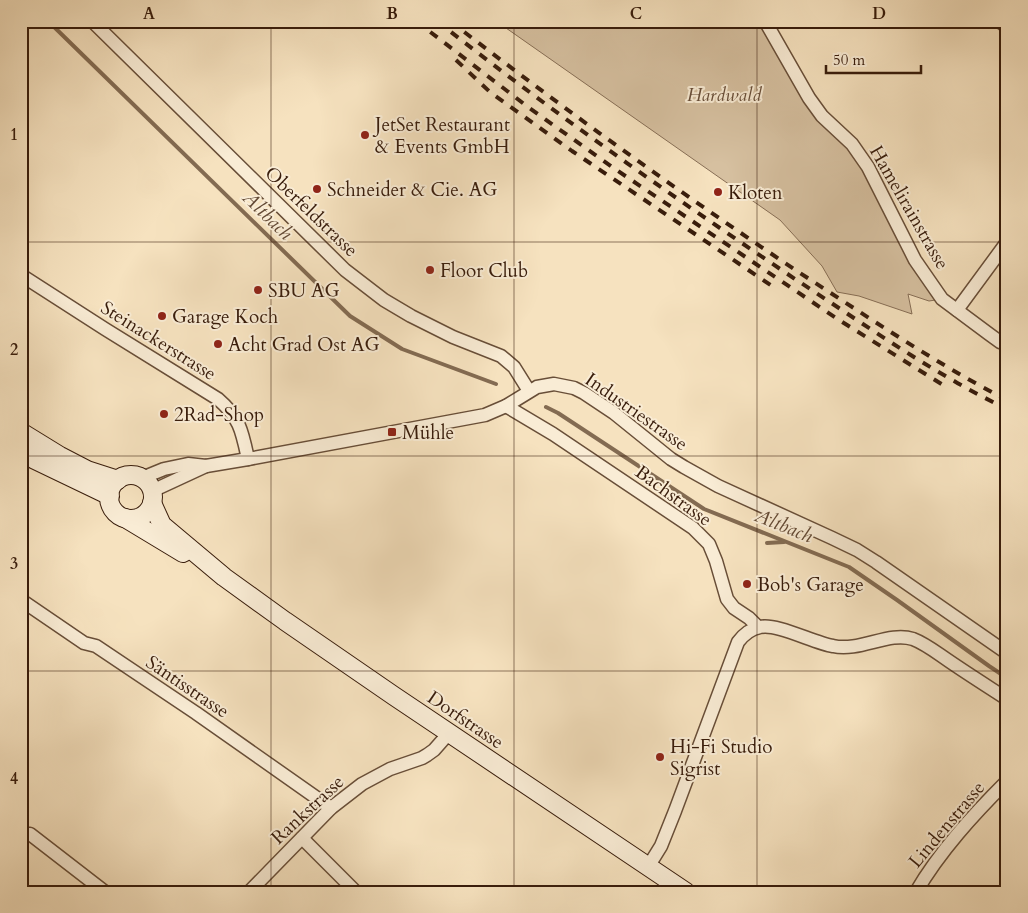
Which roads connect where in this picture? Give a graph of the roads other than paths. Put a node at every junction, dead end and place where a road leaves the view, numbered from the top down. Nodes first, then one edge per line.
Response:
1 (92, 21) edge
2 (765, 21) edge
3 (999, 21) edge
4 (1007, 27) edge
5 (1007, 242) edge
6 (21, 275) edge
7 (957, 310) junction
8 (1007, 344) edge
9 (529, 391) junction
10 (506, 406) junction
11 (21, 432) edge
12 (21, 451) edge
13 (248, 459) junction
14 (118, 480) junction
15 (149, 491) junction
16 (110, 496) junction
17 (125, 518) junction
18 (224, 577) junction
19 (21, 600) edge
20 (758, 627) junction
21 (1007, 653) edge
22 (1007, 699) edge
23 (449, 733) junction
24 (1007, 781) edge
25 (332, 808) junction
26 (30, 834) dead end
27 (302, 838) junction
28 (648, 867) junction
29 (105, 892) edge
30 (249, 892) edge
31 (356, 892) edge
32 (686, 892) edge
33 (916, 892) edge

1 - 9 street, Oberfeldstrasse
2 - 7 street, Hamelirainstrasse
3 - 4 street
5 - 7 street
6 - 13 street, Steinackerstrasse
7 - 8 street, Hamelirainstrasse
9 - 10 street, Industriestrasse
9 - 21 street, Industriestrasse
10 - 13 street, Industriestrasse
10 - 20 street, Bachstrasse
11 - 14 main road
12 - 16 main road
13 - 15 street, Industriestrasse
14 - 15 main road
14 - 16 main road
15 - 17 main road
15 - 18 main road, Dorfstrasse
16 - 17 main road
17 - 18 main road, Dorfstrasse
18 - 23 main road, Dorfstrasse
19 - 25 street, Säntisstrasse
20 - 22 street
20 - 28 street
23 - 25 street, Rankstrasse
23 - 28 main road, Dorfstrasse
24 - 33 street, Lindenstrasse
25 - 27 street, Rankstrasse
26 - 29 street
27 - 30 street, Rankstrasse
27 - 31 street
28 - 32 main road, Dorfstrasse

